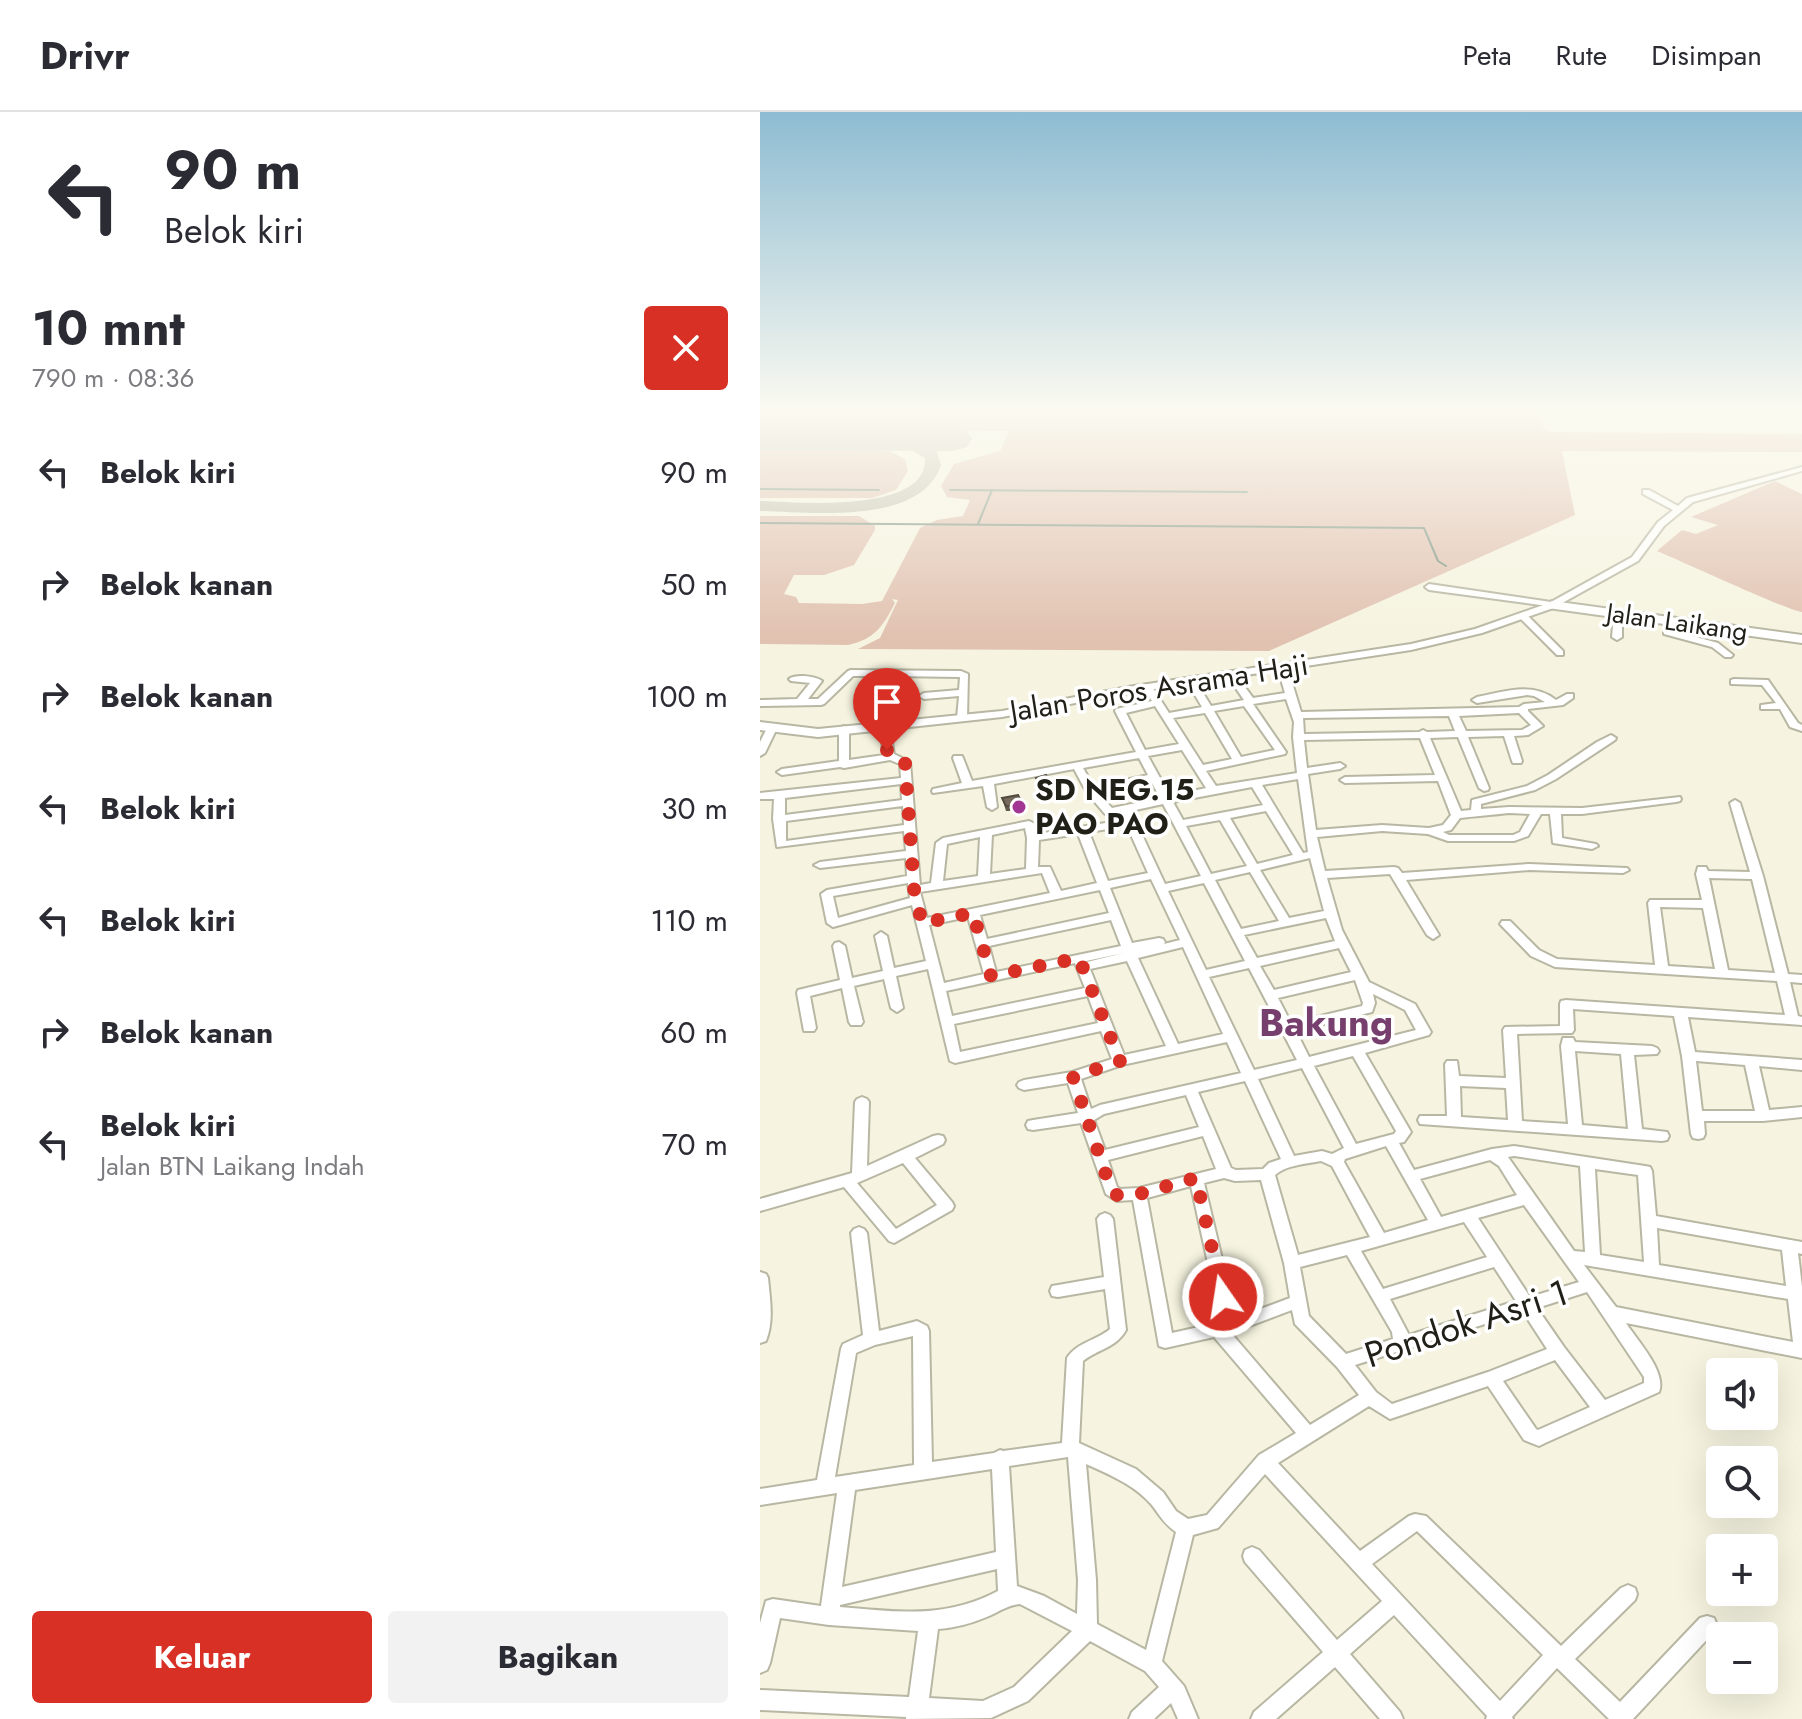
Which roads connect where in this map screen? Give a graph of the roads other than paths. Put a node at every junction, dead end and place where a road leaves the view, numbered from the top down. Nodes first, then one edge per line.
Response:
1 (1737, 486) edge
2 (1646, 492) dead end
3 (1678, 509) junction
4 (1429, 587) dead end
5 (1552, 605) junction
6 (1618, 614) junction
7 (1523, 616) junction
8 (1690, 623) junction
9 (1667, 632) dead end
10 (1617, 637) dead end
11 (1685, 637) junction
12 (1802, 639) edge
13 (1560, 653) dead end
14 (1728, 655) dead end
15 (1282, 666) junction
16 (886, 674) junction
17 (927, 674) junction
18 (1231, 674) junction
19 (794, 679) dead end
20 (1191, 680) junction
21 (1734, 682) dead end
22 (1148, 687) junction
23 (963, 693) junction
24 (1290, 695) junction
25 (1570, 696) dead end
26 (1477, 700) dead end
27 (801, 701) junction
28 (1158, 702) junction
29 (1248, 702) junction
30 (760, 703) edge
31 (1553, 703) junction
32 (1783, 706) junction
33 (1764, 707) dead end
34 (1207, 709) junction
35 (1523, 710) junction
36 (1452, 713) junction
37 (1298, 715) junction
38 (1168, 716) junction
39 (962, 718) junction
40 (879, 724) junction
41 (766, 727) edge
42 (1802, 728) edge
43 (844, 729) junction
44 (1423, 733) junction
45 (1461, 733) junction
46 (1508, 733) junction
47 (1611, 738) dead end
48 (1299, 743) junction
49 (1185, 746) junction
50 (1281, 752) junction
51 (760, 753) edge
52 (1144, 755) junction
53 (890, 757) junction
54 (958, 758) dead end
55 (1238, 761) junction
56 (1517, 761) dead end
57 (844, 765) junction
58 (1340, 766) dead end
59 (1078, 768) junction
60 (1200, 769) junction
61 (782, 772) dead end
62 (1302, 773) junction
63 (1154, 777) junction
64 (1441, 778) junction
65 (907, 780) junction
66 (1345, 780) dead end
67 (988, 782) junction
68 (1255, 783) junction
69 (968, 785) junction
70 (1484, 788) dead end
71 (1213, 790) junction
72 (937, 791) dead end
73 (1091, 791) junction
74 (779, 795) junction
75 (760, 796) edge
76 (1676, 799) dead end
77 (1169, 800) junction
78 (909, 802) junction
79 (1735, 803) dead end
80 (992, 807) dead end
81 (1269, 807) junction
82 (1537, 811) junction
83 (1555, 811) junction
84 (1457, 815) junction
85 (1476, 815) junction
86 (1127, 816) junction
87 (1223, 816) junction
88 (779, 819) junction
89 (1181, 824) junction
90 (910, 827) junction
91 (1429, 831) junction
92 (1083, 832) junction
93 (986, 833) junction
94 (1313, 834) junction
95 (1033, 838) junction
96 (1592, 846) dead end
97 (912, 854) junction
98 (1314, 854) junction
99 (1300, 857) junction
100 (820, 865) dead end
101 (1254, 867) junction
102 (1032, 870) junction
103 (1623, 870) dead end
104 (1320, 875) junction
105 (1757, 876) junction
106 (1400, 877) junction
107 (984, 878) junction
108 (1210, 878) junction
109 (1158, 882) junction
110 (937, 885) junction
111 (1102, 886) junction
112 (914, 890) junction
113 (1057, 895) junction
114 (1709, 904) junction
115 (973, 913) junction
116 (1330, 913) junction
117 (1114, 916) junction
118 (922, 923) junction
119 (1286, 923) junction
120 (1506, 924) dead end
121 (1238, 933) junction
122 (1433, 935) dead end
123 (881, 936) dead end
124 (1183, 940) junction
125 (1343, 943) junction
126 (981, 944) junction
127 (839, 946) dead end
128 (1129, 952) junction
129 (1080, 962) junction
130 (1255, 963) junction
131 (932, 964) junction
132 (1662, 970) junction
133 (890, 974) junction
134 (1722, 974) junction
135 (1201, 975) junction
136 (991, 976) junction
137 (1781, 976) junction
138 (1802, 979) edge
139 (1360, 980) junction
140 (847, 984) junction
141 (939, 988) junction
142 (1091, 991) junction
143 (1272, 995) junction
144 (897, 1008) dead end
145 (1680, 1012) junction
146 (947, 1021) junction
147 (1797, 1021) edge
148 (856, 1022) dead end
149 (1104, 1026) junction
150 (809, 1028) dead end
151 (1287, 1029) junction
152 (1567, 1030) junction
153 (1229, 1037) junction
154 (1568, 1046) junction
155 (1174, 1050) junction
156 (1627, 1050) junction
157 (1357, 1051) junction
158 (1652, 1051) dead end
159 (1689, 1056) junction
160 (1120, 1061) junction
161 (1751, 1061) junction
162 (1305, 1063) junction
163 (1452, 1064) dead end
164 (1802, 1065) edge
165 (1073, 1077) junction
166 (1249, 1077) junction
167 (1453, 1081) junction
168 (1513, 1083) junction
169 (1024, 1085) dead end
170 (1191, 1091) junction
171 (862, 1102) dead end
172 (1802, 1112) edge
173 (1696, 1116) junction
174 (1763, 1116) junction
175 (1088, 1117) junction
176 (1425, 1120) dead end
177 (1454, 1122) junction
178 (1033, 1125) dead end
179 (1515, 1125) junction
180 (1575, 1128) junction
181 (1207, 1130) junction
182 (1635, 1132) junction
183 (1698, 1134) dead end
184 (1662, 1136) dead end
185 (938, 1140) dead end
186 (1390, 1140) junction
187 (1352, 1150) junction
188 (1492, 1154) junction
189 (905, 1156) junction
190 (1100, 1157) junction
191 (1587, 1161) junction
192 (1290, 1162) junction
193 (1337, 1162) junction
194 (1225, 1172) junction
195 (1267, 1174) junction
196 (1411, 1176) junction
197 (1196, 1178) junction
198 (853, 1179) junction
199 (1139, 1194) junction
200 (1527, 1198) junction
201 (760, 1205) edge
202 (1467, 1214) junction
203 (1105, 1219) dead end
204 (1649, 1221) junction
205 (1437, 1223) junction
206 (859, 1233) dead end
207 (1380, 1240) junction
208 (1796, 1247) edge
209 (1352, 1249) junction
210 (1570, 1256) junction
211 (1498, 1260) junction
212 (1593, 1260) junction
213 (1292, 1263) junction
214 (1652, 1270) junction
215 (760, 1278) edge
216 (1112, 1282) junction
217 (1589, 1285) junction
218 (1058, 1291) dead end
219 (1796, 1294) junction
220 (1380, 1296) junction
221 (1296, 1302) junction
222 (1525, 1302) junction
223 (1611, 1313) junction
224 (1224, 1328) junction
225 (760, 1336) edge
226 (872, 1339) junction
227 (1402, 1342) junction
228 (1802, 1351) edge
229 (1558, 1352) junction
230 (1343, 1362) junction
231 (1492, 1378) junction
232 (1370, 1397) junction
233 (1601, 1408) junction
234 (1308, 1435) junction
235 (1073, 1450) junction
236 (1000, 1458) junction
237 (1265, 1461) junction
238 (923, 1470) junction
239 (847, 1483) junction
240 (824, 1488) junction
241 (760, 1497) edge
242 (1186, 1528) junction
243 (1252, 1556) dead end
244 (1007, 1558) junction
245 (1360, 1562) junction
246 (1628, 1594) dead end
247 (1008, 1596) junction
248 (1396, 1601) junction
249 (831, 1607) junction
250 (766, 1608) edge
251 (929, 1622) junction
252 (1706, 1626) edge
253 (1087, 1630) junction
254 (1335, 1655) junction
255 (1559, 1657) junction
256 (760, 1663) edge
257 (1152, 1664) junction
258 (1173, 1688) junction
259 (760, 1700) edge
260 (916, 1713) edge
261 (1387, 1717) edge
262 (1500, 1718) edge
263 (1622, 1718) edge
264 (1139, 1719) edge
265 (1188, 1719) edge
266 (1261, 1719) edge

1 - 3 street
2 - 3 street
3 - 5 street
4 - 5 street
5 - 6 main road, Jalan Laikang
5 - 7 street, Jalan Poros Asrama Haji
6 - 8 main road, Jalan Laikang
6 - 10 street
7 - 13 street
7 - 15 street, Jalan Poros Asrama Haji
8 - 11 street
8 - 12 main road, Jalan Laikang
9 - 11 street
11 - 14 street
15 - 18 street, Jalan Poros Asrama Haji
15 - 24 street
16 - 17 street
16 - 27 street
16 - 40 street
17 - 23 street
17 - 23 street
18 - 20 street, Jalan Poros Asrama Haji
18 - 29 street
19 - 27 street
20 - 22 street, Jalan Poros Asrama Haji
20 - 34 street
21 - 32 street
22 - 28 street
22 - 39 street, Jalan Poros Asrama Haji
23 - 39 street
24 - 29 street
24 - 37 street
25 - 31 street
26 - 31 street
27 - 30 street
28 - 38 street
28 - 52 street
29 - 34 street
29 - 50 street
31 - 35 street
32 - 33 street
32 - 42 street
34 - 38 street
34 - 55 street
35 - 36 street
35 - 46 street
36 - 37 street
36 - 45 street
37 - 48 street
38 - 49 street
39 - 40 street, Jalan Poros Asrama Haji
40 - 43 street, Jalan Poros Asrama Haji
40 - 53 street
41 - 43 street, Jalan Poros Asrama Haji
41 - 51 street
43 - 57 street
44 - 45 street
44 - 48 street
44 - 64 street
45 - 46 street
45 - 70 street
46 - 56 street
47 - 85 street
48 - 50 street
48 - 62 street
49 - 52 street
49 - 60 street
50 - 55 street
52 - 59 street
52 - 63 street
53 - 57 street
53 - 65 street
54 - 69 street
55 - 60 street
57 - 61 street
58 - 62 street
59 - 67 street
59 - 73 street
60 - 71 street
62 - 68 street
62 - 94 street
63 - 73 street
63 - 77 street
64 - 66 street
64 - 84 street
65 - 74 street
65 - 78 street
67 - 69 street
67 - 80 street
68 - 71 street
68 - 81 street
69 - 72 street
71 - 77 street
73 - 86 street
74 - 75 street
74 - 88 street
76 - 83 street
77 - 86 street
77 - 89 street
78 - 88 street
78 - 90 street
79 - 105 street
81 - 87 street
81 - 99 street
82 - 83 street
82 - 85 street
82 - 91 street
83 - 96 street
84 - 85 street
84 - 91 street
86 - 92 street
86 - 109 street
87 - 89 street
87 - 101 street
88 - 90 street
89 - 108 street
90 - 97 street
91 - 94 street
92 - 95 street
92 - 111 street
93 - 95 street
93 - 107 street
93 - 110 street
94 - 98 street
95 - 102 street
97 - 100 street
97 - 112 street
98 - 99 street
98 - 104 street
99 - 101 street
101 - 108 street
101 - 119 street
102 - 107 street
102 - 113 street
103 - 106 street
104 - 106 street
104 - 116 street
105 - 114 street
105 - 137 street
106 - 122 street
107 - 110 street
108 - 109 street
108 - 121 street
109 - 111 street
109 - 124 street
110 - 112 street
111 - 113 street
111 - 117 street
112 - 112 street
112 - 118 street
113 - 115 street
114 - 132 street
114 - 134 street
115 - 118 street
115 - 126 street
116 - 119 street
116 - 125 street
117 - 126 street
117 - 128 street
118 - 131 street
119 - 121 street
120 - 132 street
121 - 130 street
123 - 133 street
124 - 128 street
124 - 135 street
125 - 130 street
125 - 139 street
126 - 136 street
127 - 140 street
128 - 129 street
128 - 155 street
129 - 136 street
129 - 142 street
130 - 135 street
130 - 143 street
131 - 133 street
131 - 141 street
132 - 134 street
133 - 140 street
133 - 144 street
134 - 137 street
135 - 153 street
136 - 141 street
137 - 138 street
137 - 147 street
139 - 143 street
139 - 151 street
139 - 157 street
140 - 148 street
140 - 150 street
141 - 146 street
142 - 146 street
142 - 149 street
143 - 151 street
145 - 147 street
145 - 152 street
145 - 159 street
146 - 149 street
149 - 160 street
151 - 162 street
152 - 154 street
152 - 168 street
153 - 155 street
153 - 166 street
154 - 156 street
154 - 180 street
155 - 160 street
156 - 158 street
156 - 182 street
157 - 162 street
157 - 186 street
159 - 161 street
159 - 173 street
160 - 165 street
161 - 164 street
161 - 174 street
162 - 166 street
162 - 187 street
163 - 167 street
165 - 169 street
165 - 175 street
166 - 170 street
166 - 192 street
167 - 168 street
167 - 177 street
168 - 179 street
170 - 175 street
170 - 181 street
171 - 198 street
172 - 174 street
173 - 174 street
173 - 183 street
175 - 178 street
175 - 190 street
176 - 177 street
177 - 179 street
179 - 180 street
180 - 182 street
181 - 190 street
181 - 194 street
182 - 184 street
185 - 189 street
186 - 187 street
186 - 196 street
187 - 193 street
188 - 191 street
188 - 196 street
188 - 200 street
189 - 198 street
189 - 198 street
190 - 199 street
191 - 204 street
191 - 212 street
192 - 193 street
192 - 195 street
193 - 207 street
194 - 195 street
194 - 197 street
195 - 213 street
196 - 205 street
197 - 199 street
197 - 224 street
198 - 201 street
199 - 224 street
200 - 202 street
200 - 210 street
202 - 205 street
202 - 211 street
203 - 216 street
204 - 208 street
204 - 214 street
205 - 207 street
206 - 226 street
207 - 209 street
208 - 219 street
209 - 213 street
209 - 220 street
210 - 212 street
210 - 217 street
211 - 220 street
211 - 222 street
212 - 214 street
213 - 221 street
214 - 219 street
215 - 225 street
216 - 218 street
216 - 235 street
217 - 222 street, Pondok Asri 1
217 - 223 street
219 - 228 street
220 - 227 street
221 - 224 street
221 - 230 street
222 - 227 street, Pondok Asri 1
222 - 229 street
223 - 228 street
223 - 233 street
224 - 234 street
226 - 238 street
226 - 240 street
227 - 230 street, Pondok Asri 1
229 - 231 street
229 - 233 street
230 - 232 street
231 - 232 street
231 - 233 street
232 - 234 street
234 - 237 street
235 - 236 street
235 - 242 street
235 - 253 street
236 - 238 street
236 - 244 street
237 - 242 street
237 - 245 street
238 - 239 street
239 - 240 street
239 - 249 street
240 - 241 street
242 - 257 street
243 - 254 street
244 - 247 street
244 - 249 street
245 - 248 street
245 - 255 street
246 - 255 street
247 - 251 street
247 - 253 street
248 - 254 street
248 - 262 street
249 - 250 street
249 - 251 street
250 - 256 street
251 - 260 street
252 - 263 street
253 - 257 street
253 - 260 street
254 - 261 street
254 - 266 street
255 - 262 street
255 - 263 street
257 - 258 street
258 - 264 street
258 - 265 street
259 - 260 street

